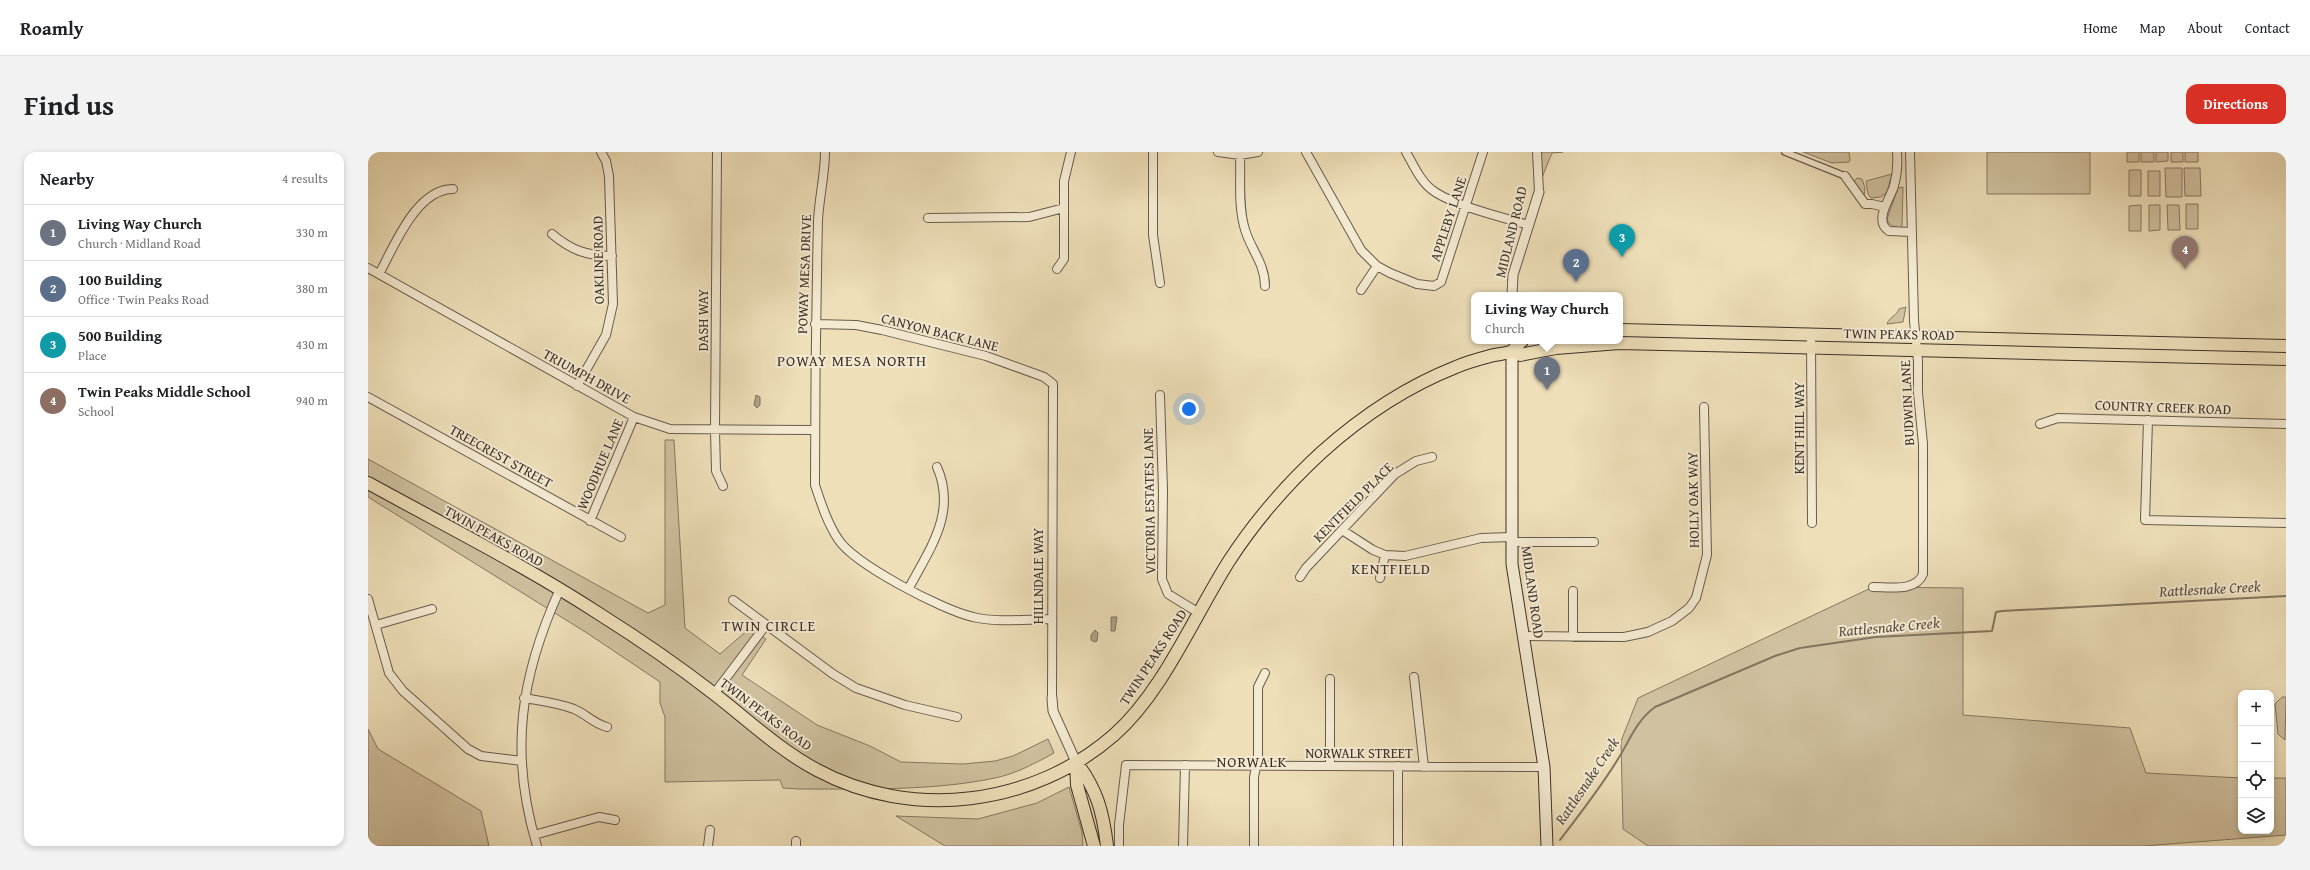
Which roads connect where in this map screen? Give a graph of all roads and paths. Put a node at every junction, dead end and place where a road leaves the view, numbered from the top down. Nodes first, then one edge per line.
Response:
1 (601, 152) edge
2 (717, 152) edge
3 (825, 152) edge
4 (1071, 152) edge
5 (1153, 152) edge
6 (1218, 152) edge
7 (1258, 152) edge
8 (1306, 152) edge
9 (1406, 152) edge
10 (1483, 152) edge
11 (1537, 152) edge
12 (1785, 152) edge
13 (1897, 152) edge
14 (1910, 152) edge
15 (1240, 154) junction
16 (1845, 176) joint
17 (453, 189) dead end
18 (1539, 192) joint
19 (1466, 205) junction
20 (1885, 207) junction
21 (1064, 208) junction
22 (928, 218) dead end
23 (1529, 226) junction
24 (1912, 232) junction
25 (552, 234) dead end
26 (612, 256) junction
27 (1378, 266) junction
28 (368, 268) edge
29 (1057, 269) dead end
30 (379, 274) junction
31 (1160, 283) dead end
32 (1265, 286) dead end
33 (1361, 290) dead end
34 (1512, 292) edge
35 (815, 324) junction
36 (1623, 330) edge
37 (1811, 333) junction
38 (1915, 336) junction
39 (1623, 343) edge
40 (1606, 344) edge
41 (1512, 346) edge
42 (1812, 346) junction
43 (2286, 346) edge
44 (1917, 350) junction
45 (2286, 359) edge
46 (1052, 384) joint
47 (577, 386) junction
48 (1160, 395) dead end
49 (368, 397) edge
50 (1704, 407) dead end
51 (634, 417) junction
52 (2148, 420) junction
53 (2040, 424) dead end
54 (2286, 424) edge
55 (715, 430) junction
56 (815, 430) junction
57 (1432, 457) dead end
58 (937, 467) dead end
59 (368, 483) edge
60 (723, 486) dead end
61 (590, 521) junction
62 (1812, 523) dead end
63 (2286, 523) edge
64 (1342, 530) junction
65 (621, 537) dead end
66 (1511, 540) junction
67 (1594, 542) dead end
68 (1385, 555) junction
69 (1300, 577) dead end
70 (1380, 578) dead end
71 (1873, 587) dead end
72 (909, 588) junction
73 (560, 589) junction
74 (1573, 591) dead end
75 (368, 599) edge
76 (733, 600) dead end
77 (432, 609) dead end
78 (1199, 613) junction
79 (1052, 618) junction
80 (376, 625) junction
81 (766, 625) junction
82 (1524, 636) junction
83 (1573, 637) junction
84 (1265, 673) dead end
85 (1414, 677) dead end
86 (1330, 679) dead end
87 (714, 694) junction
88 (524, 698) junction
89 (1052, 698) joint
90 (957, 717) dead end
91 (607, 727) dead end
92 (522, 761) junction
93 (1076, 762) junction
94 (1185, 765) junction
95 (1255, 766) junction
96 (1330, 766) junction
97 (1398, 766) junction
98 (1424, 767) junction
99 (1544, 767) junction
100 (615, 820) dead end
101 (710, 830) dead end
102 (534, 835) junction
103 (537, 846) edge
104 (708, 846) edge
105 (1094, 846) edge
106 (1107, 846) edge
107 (1119, 846) edge
108 (1183, 846) edge
109 (1254, 846) edge
110 (1398, 846) edge
111 (1547, 846) edge

1 - 26 street, OAKLINE ROAD
2 - 55 street, DASH WAY
3 - 35 street, POWAY MESA DRIVE
4 - 21 street
5 - 31 street
6 - 15 street
7 - 15 street
8 - 27 street
9 - 19 street
10 - 19 street, APPLEBY LANE
11 - 18 street, MIDLAND ROAD
12 - 16 street
13 - 20 street
14 - 24 street, BUDWIN LANE
15 - 32 street
16 - 20 street
17 - 30 street
18 - 23 street, MIDLAND ROAD
19 - 23 street
19 - 27 street, APPLEBY LANE
20 - 24 street
21 - 22 street
21 - 29 street
23 - 34 street, MIDLAND ROAD
24 - 38 street, BUDWIN LANE
25 - 26 street
26 - 47 street, OAKLINE ROAD
27 - 33 street
28 - 30 street, TRIUMPH DRIVE
30 - 47 street, TRIUMPH DRIVE
35 - 46 street, CANYON BACK LANE
35 - 56 street, POWAY MESA DRIVE
36 - 37 main road, TWIN PEAKS ROAD
37 - 38 main road, TWIN PEAKS ROAD
37 - 42 street, KENT HILL WAY
38 - 43 main road, TWIN PEAKS ROAD
38 - 44 street, BUDWIN LANE
39 - 42 main road, TWIN PEAKS ROAD
40 - 41 main road, TWIN PEAKS ROAD
41 - 66 main road, MIDLAND ROAD
41 - 78 main road, TWIN PEAKS ROAD
42 - 44 main road, TWIN PEAKS ROAD
42 - 62 street, KENT HILL WAY
44 - 45 main road, TWIN PEAKS ROAD
44 - 71 street, BUDWIN LANE
46 - 79 street, HILLNDALE WAY
47 - 51 street, TRIUMPH DRIVE
48 - 78 street, VICTORIA ESTATES LANE
49 - 61 street, TREECREST STREET
50 - 83 street, HOLLY OAK WAY
51 - 55 street, TRIUMPH DRIVE
51 - 61 street, WOODHUE LANE
52 - 53 street, COUNTRY CREEK ROAD
52 - 54 street, COUNTRY CREEK ROAD
52 - 63 street
55 - 56 street, TRIUMPH DRIVE
55 - 60 street, DASH WAY
56 - 72 street, POWAY MESA DRIVE
57 - 64 street, KENTFIELD PLACE
58 - 72 street
59 - 73 main road, TWIN PEAKS ROAD
61 - 65 street, TREECREST STREET
64 - 68 street
64 - 69 street, KENTFIELD PLACE
66 - 67 street
66 - 68 street
66 - 82 main road, MIDLAND ROAD
68 - 70 street
72 - 79 street, POWAY MESA DRIVE
73 - 87 main road, TWIN PEAKS ROAD
73 - 88 street
74 - 83 street
75 - 80 street
76 - 81 street
77 - 80 street
78 - 93 main road, TWIN PEAKS ROAD
79 - 89 street, HILLNDALE WAY
80 - 92 street
81 - 87 street
81 - 90 street
82 - 83 street, HOLLY OAK WAY
82 - 99 main road, MIDLAND ROAD
84 - 95 street
85 - 98 street
86 - 96 street
87 - 93 main road, TWIN PEAKS ROAD
88 - 91 street
88 - 92 street
89 - 93 street, HILLNDALE WAY
92 - 102 street
93 - 105 main road
93 - 106 main road
94 - 95 street, NORWALK STREET
94 - 107 street, NORWALK STREET
94 - 108 street
95 - 96 street, NORWALK STREET
95 - 109 street
96 - 97 street, NORWALK STREET
97 - 98 street, NORWALK STREET
97 - 110 street
98 - 99 street, NORWALK STREET
99 - 111 main road, MIDLAND ROAD
100 - 102 street
101 - 104 street
102 - 103 street

